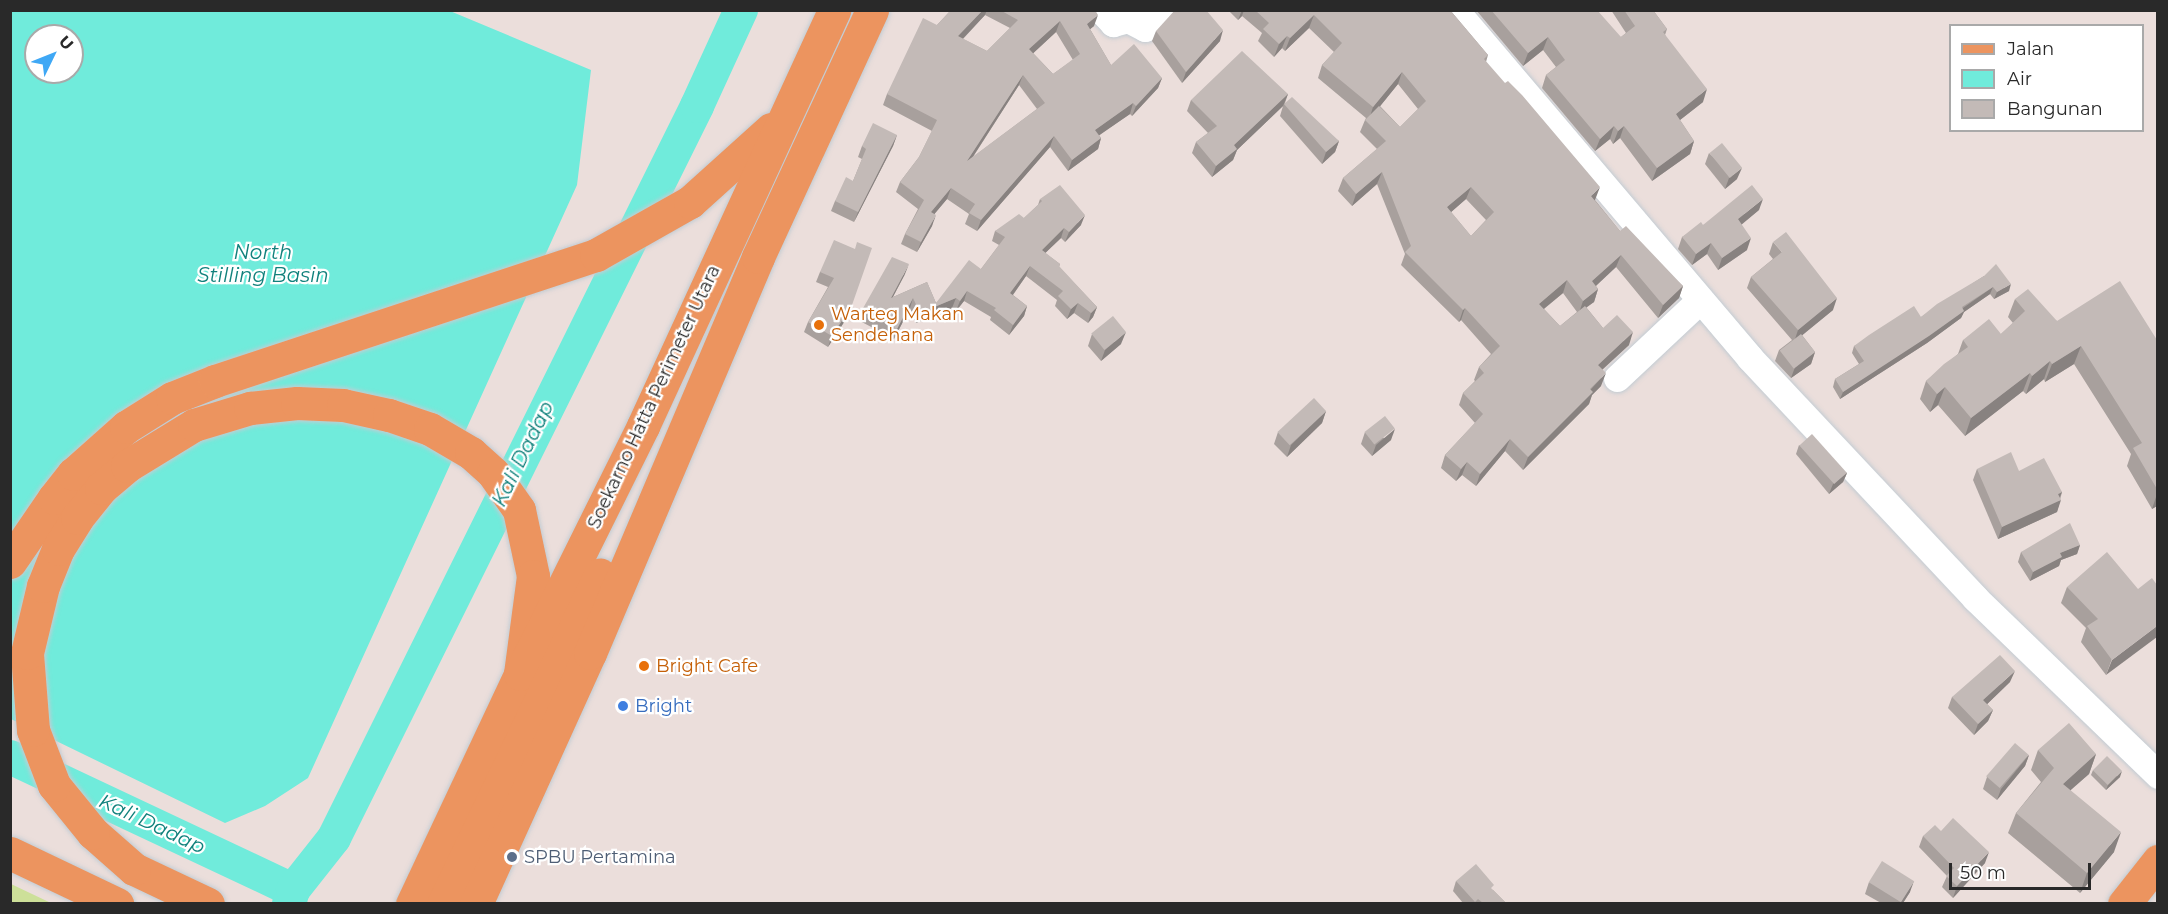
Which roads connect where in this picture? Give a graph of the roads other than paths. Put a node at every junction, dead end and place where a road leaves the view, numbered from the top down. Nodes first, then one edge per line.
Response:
1 (834, 10) edge
2 (872, 10) edge
3 (1101, 10) edge
4 (1163, 10) edge
5 (1455, 10) edge
6 (784, 118) junction
7 (758, 257) junction
8 (1700, 300) junction
9 (1617, 378) dead end
10 (10, 562) edge
11 (533, 680) junction
12 (2157, 775) edge
13 (10, 853) edge
14 (2157, 861) edge
15 (117, 903) edge
16 (208, 903) edge
17 (412, 903) edge
18 (443, 903) edge
19 (477, 903) edge
20 (2124, 903) edge

1 - 6 main road, Soekarno Hatta Perimeter Utara
2 - 7 main road
3 - 4 street
5 - 8 street
6 - 10 main road
6 - 11 main road, Soekarno Hatta Perimeter Utara
7 - 11 main road
7 - 19 main road
8 - 9 street
8 - 12 street
11 - 16 main road
11 - 17 main road
11 - 18 main road
13 - 15 main road
14 - 20 main road

